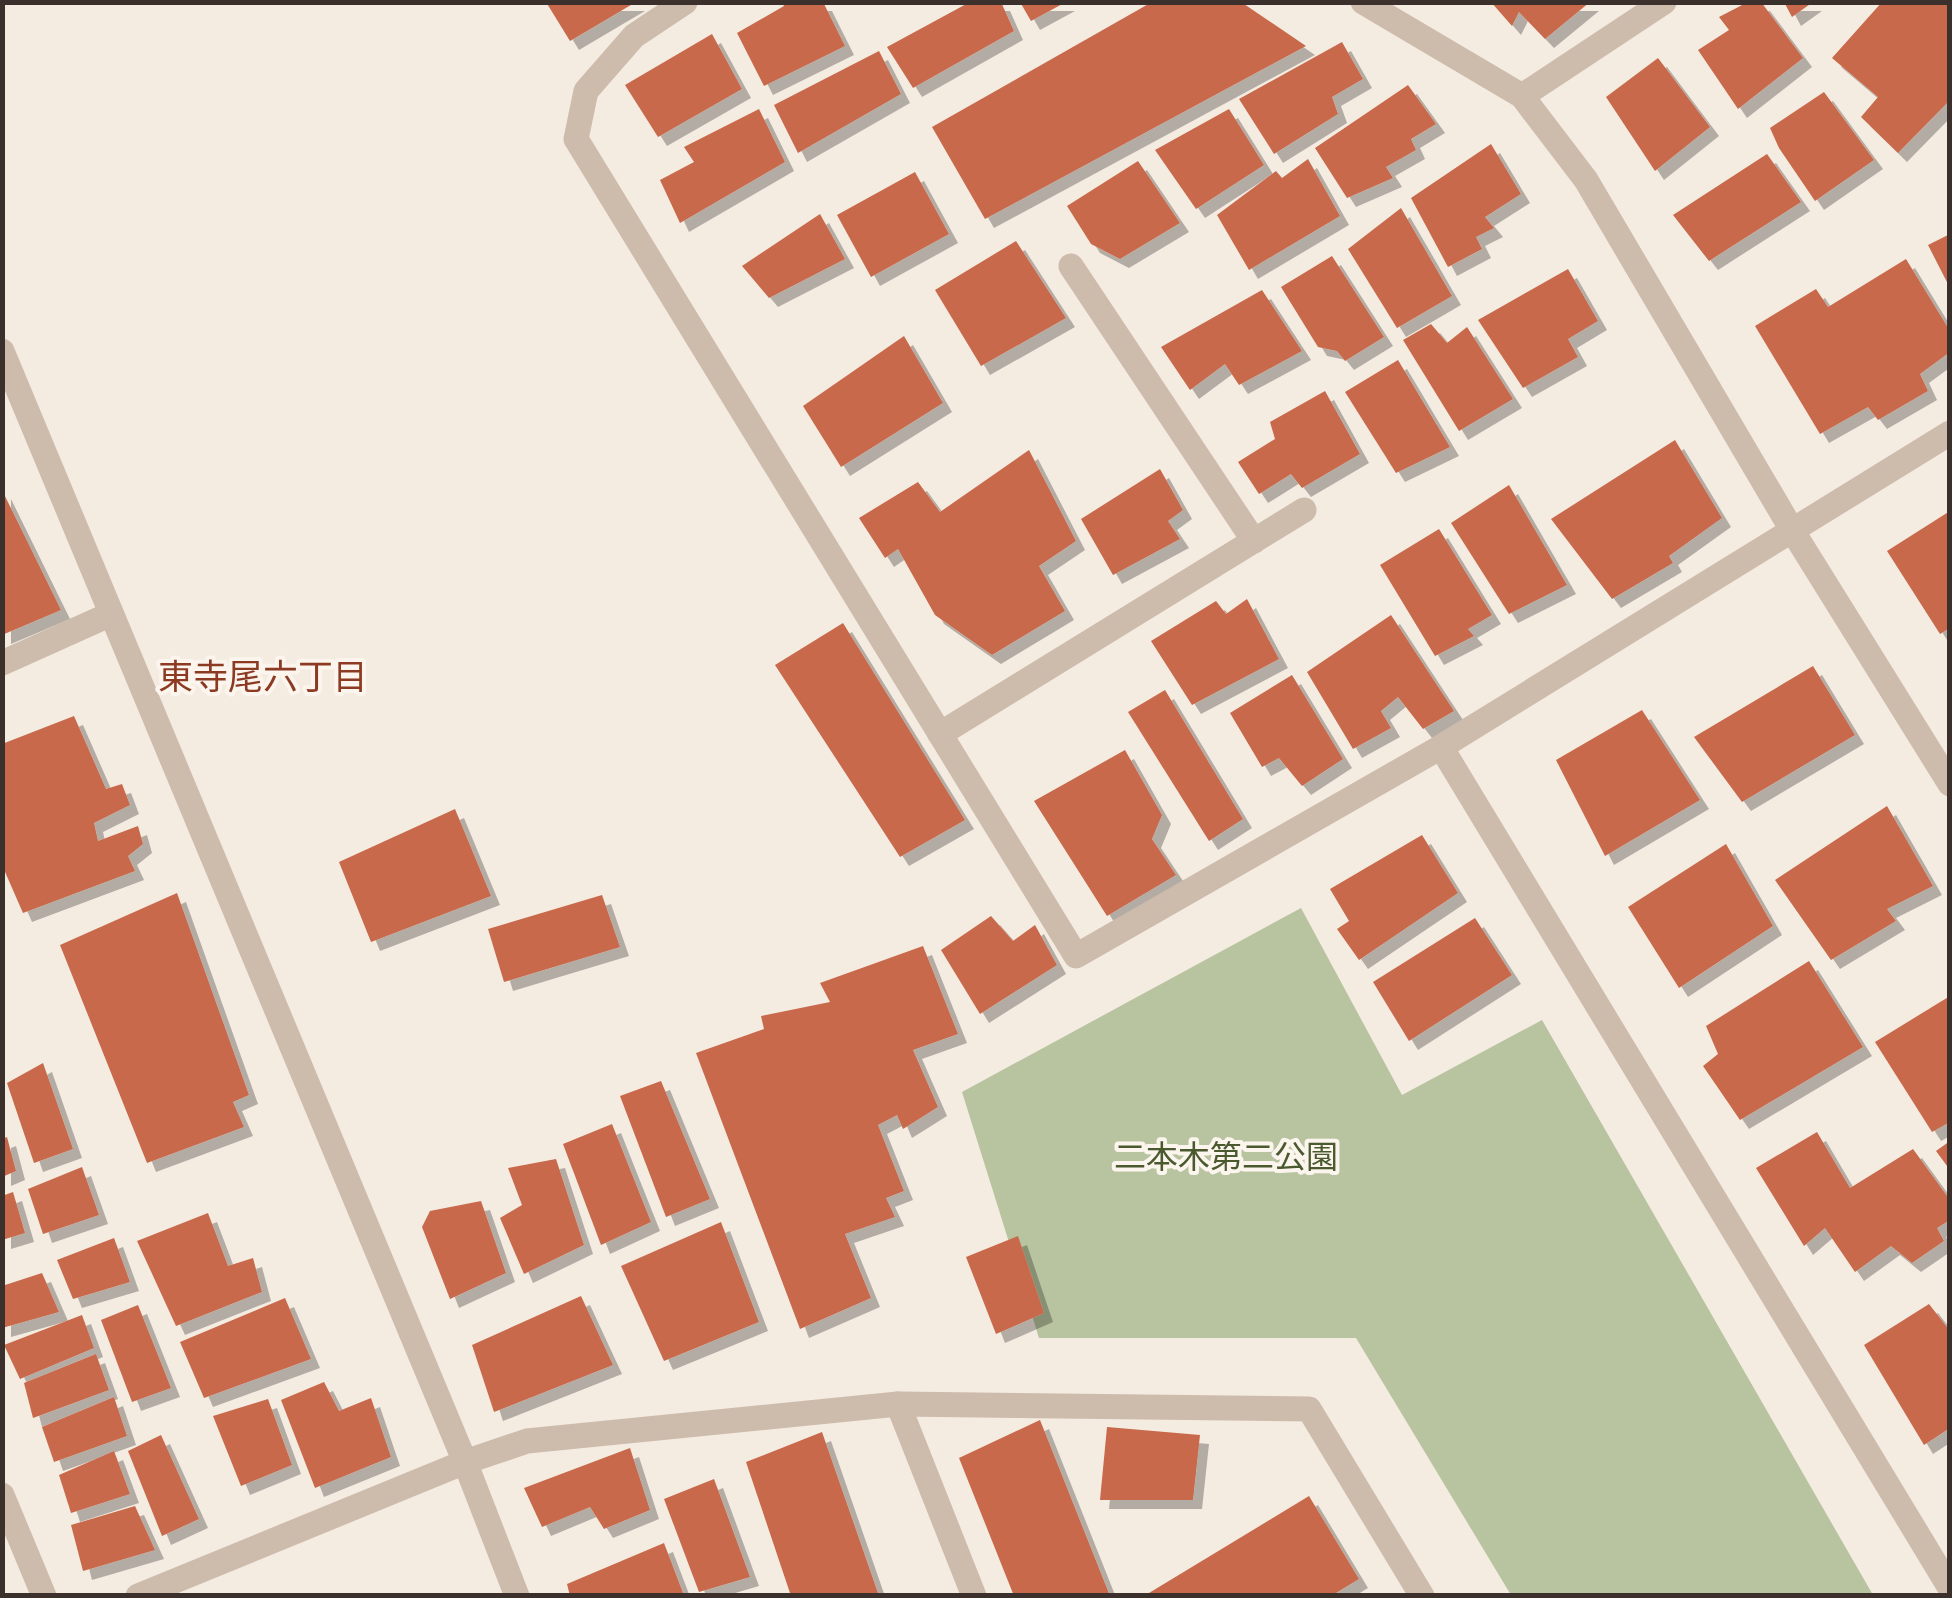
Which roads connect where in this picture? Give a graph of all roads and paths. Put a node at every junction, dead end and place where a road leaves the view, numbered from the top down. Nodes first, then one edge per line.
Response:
1 (685, 2) edge
2 (1364, 2) edge
3 (1664, 2) edge
4 (1522, 96) junction
5 (1071, 266) dead end
6 (2, 351) edge
7 (1950, 433) edge
8 (1304, 510) dead end
9 (1792, 530) junction
10 (1254, 541) junction
11 (112, 614) junction
12 (2, 662) edge
13 (940, 734) junction
14 (1441, 746) junction
15 (1950, 784) edge
16 (898, 1404) junction
17 (465, 1462) junction
18 (2, 1496) edge
19 (1950, 1588) edge
20 (44, 1596) edge
21 (138, 1596) edge
22 (516, 1596) edge
23 (974, 1596) edge
24 (1422, 1596) edge

1 - 13 street
2 - 4 street
3 - 4 street
4 - 9 street
5 - 10 street
6 - 11 street
7 - 9 street
8 - 10 street
9 - 14 street
9 - 15 street
10 - 13 street
11 - 12 street
11 - 17 street
13 - 14 street
14 - 19 street
16 - 17 street
16 - 23 street
16 - 24 street
17 - 21 street
17 - 22 street
18 - 20 street

